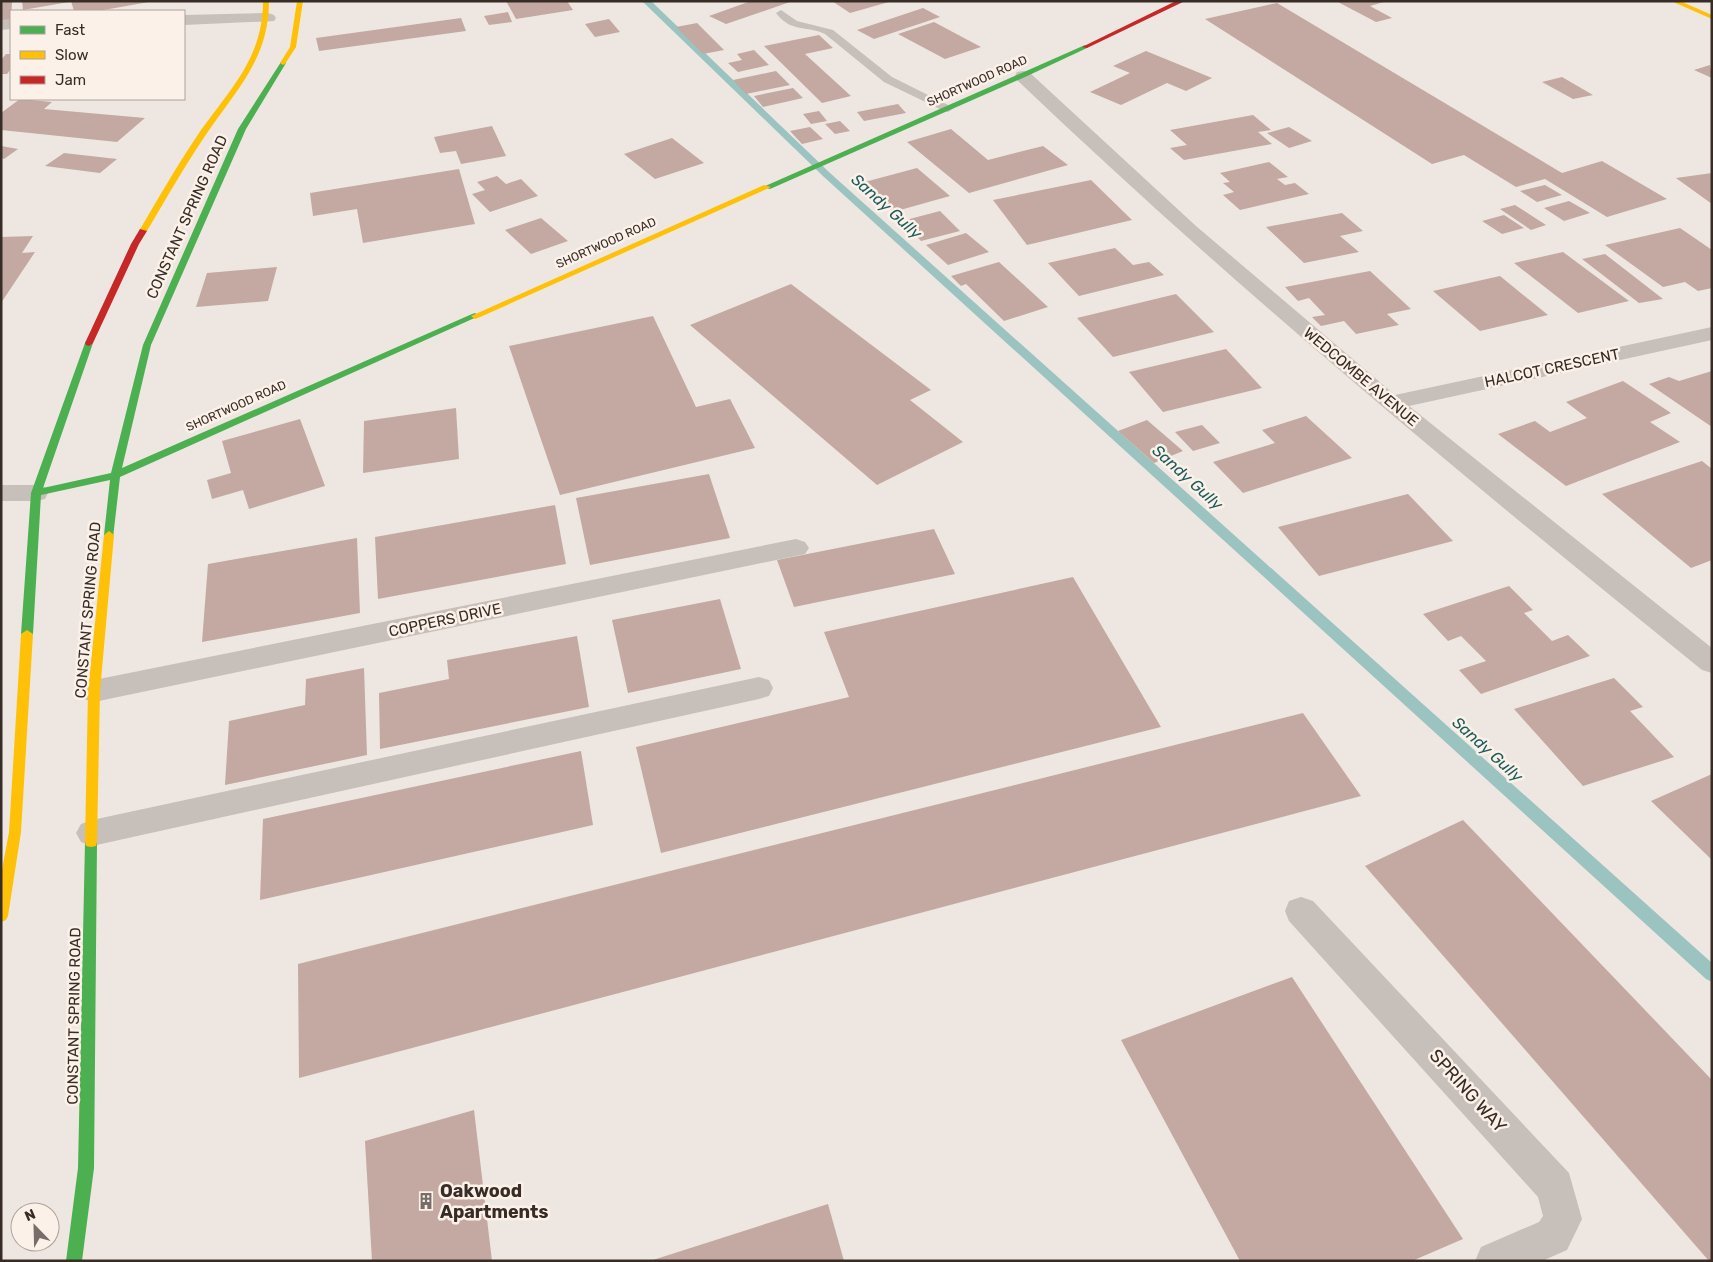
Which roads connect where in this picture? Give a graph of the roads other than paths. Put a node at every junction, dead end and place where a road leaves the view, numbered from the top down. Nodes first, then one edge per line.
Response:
1 (266, 1) edge
2 (300, 1) edge
3 (1182, 1) edge
4 (1674, 1) edge
5 (781, 13) dead end
6 (1712, 17) edge
7 (268, 18) junction
8 (185, 20) edge
9 (1023, 76) junction
10 (948, 108) junction
11 (1712, 333) edge
12 (1391, 403) junction
13 (115, 475) junction
14 (36, 493) junction
15 (1, 494) edge
16 (796, 548) dead end
17 (1712, 663) edge
18 (758, 688) dead end
19 (94, 691) junction
20 (92, 833) junction
21 (1301, 911) dead end
22 (1, 916) edge
23 (74, 1261) edge
24 (1495, 1261) edge

1 - 7 main road, CONSTANT SPRING ROAD
2 - 13 main road, CONSTANT SPRING ROAD
3 - 9 main road, SHORTWOOD ROAD
4 - 6 main road
5 - 10 lane
7 - 8 street
7 - 14 main road, CONSTANT SPRING ROAD
9 - 10 main road, SHORTWOOD ROAD
9 - 12 street, WEDCOMBE AVENUE
10 - 13 main road, SHORTWOOD ROAD
11 - 12 street, HALCOT CRESCENT
12 - 17 street, WEDCOMBE AVENUE
13 - 14 main road, SHORTWOOD ROAD
13 - 19 main road, CONSTANT SPRING ROAD
14 - 15 street
14 - 22 main road, CONSTANT SPRING ROAD
16 - 19 street, COPPERS DRIVE
18 - 20 street
19 - 20 main road, CONSTANT SPRING ROAD
20 - 23 main road, CONSTANT SPRING ROAD
21 - 24 street, SPRING WAY

